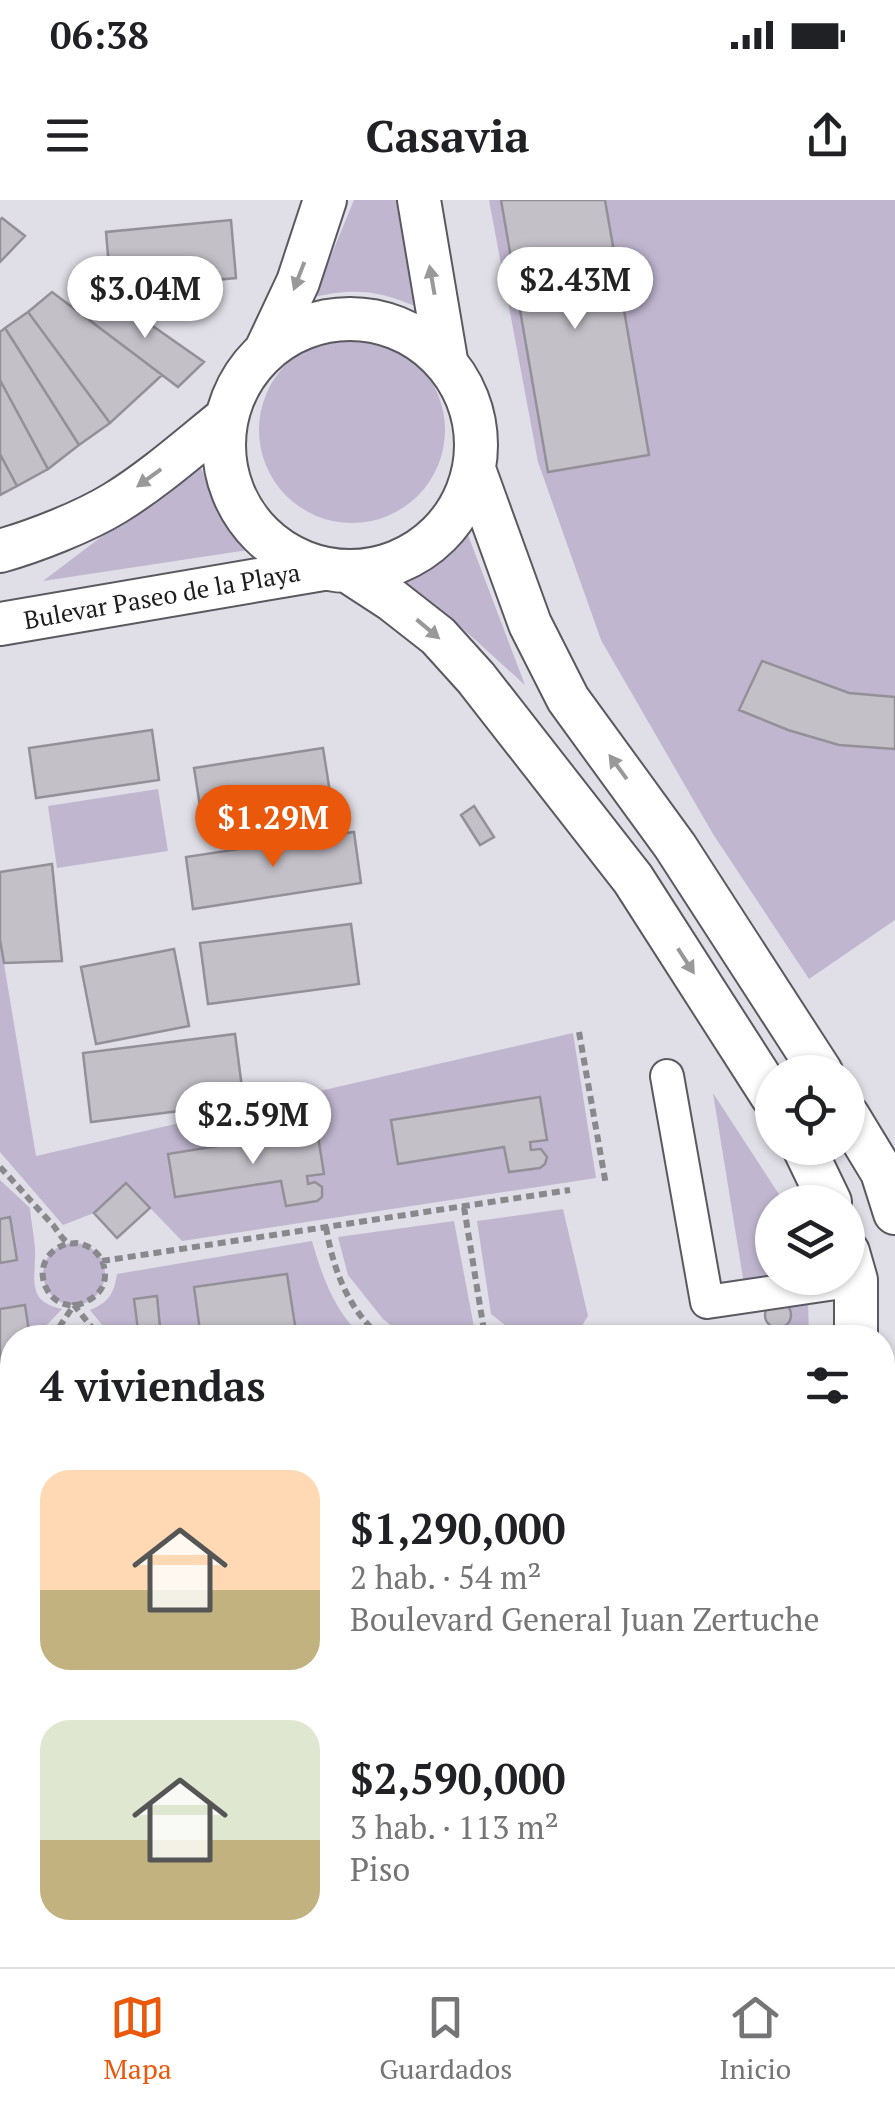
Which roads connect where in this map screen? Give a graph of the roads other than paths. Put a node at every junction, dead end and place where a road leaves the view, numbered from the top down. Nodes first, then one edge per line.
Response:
1 (326, 200) edge
2 (419, 200) edge
3 (266, 350) junction
4 (446, 360) junction
5 (226, 418) junction
6 (475, 472) junction
7 (0, 551) edge
8 (336, 570) junction
9 (0, 624) edge
10 (810, 1055) edge
11 (755, 1069) edge
12 (667, 1076) dead end
13 (865, 1144) edge
14 (895, 1213) edge
15 (755, 1290) edge
16 (854, 1295) edge
17 (855, 1325) edge

1 -> 3 main road
4 -> 2 main road
3 - 4 main road
3 - 5 main road
4 - 6 main road
5 -> 7 main road
5 - 8 main road
6 - 8 main road
10 -> 6 main road
8 - 9 main road, Bulevar Paseo de la Playa
8 -> 11 main road
12 - 15 lane
13 - 14 main road
16 - 17 main road

